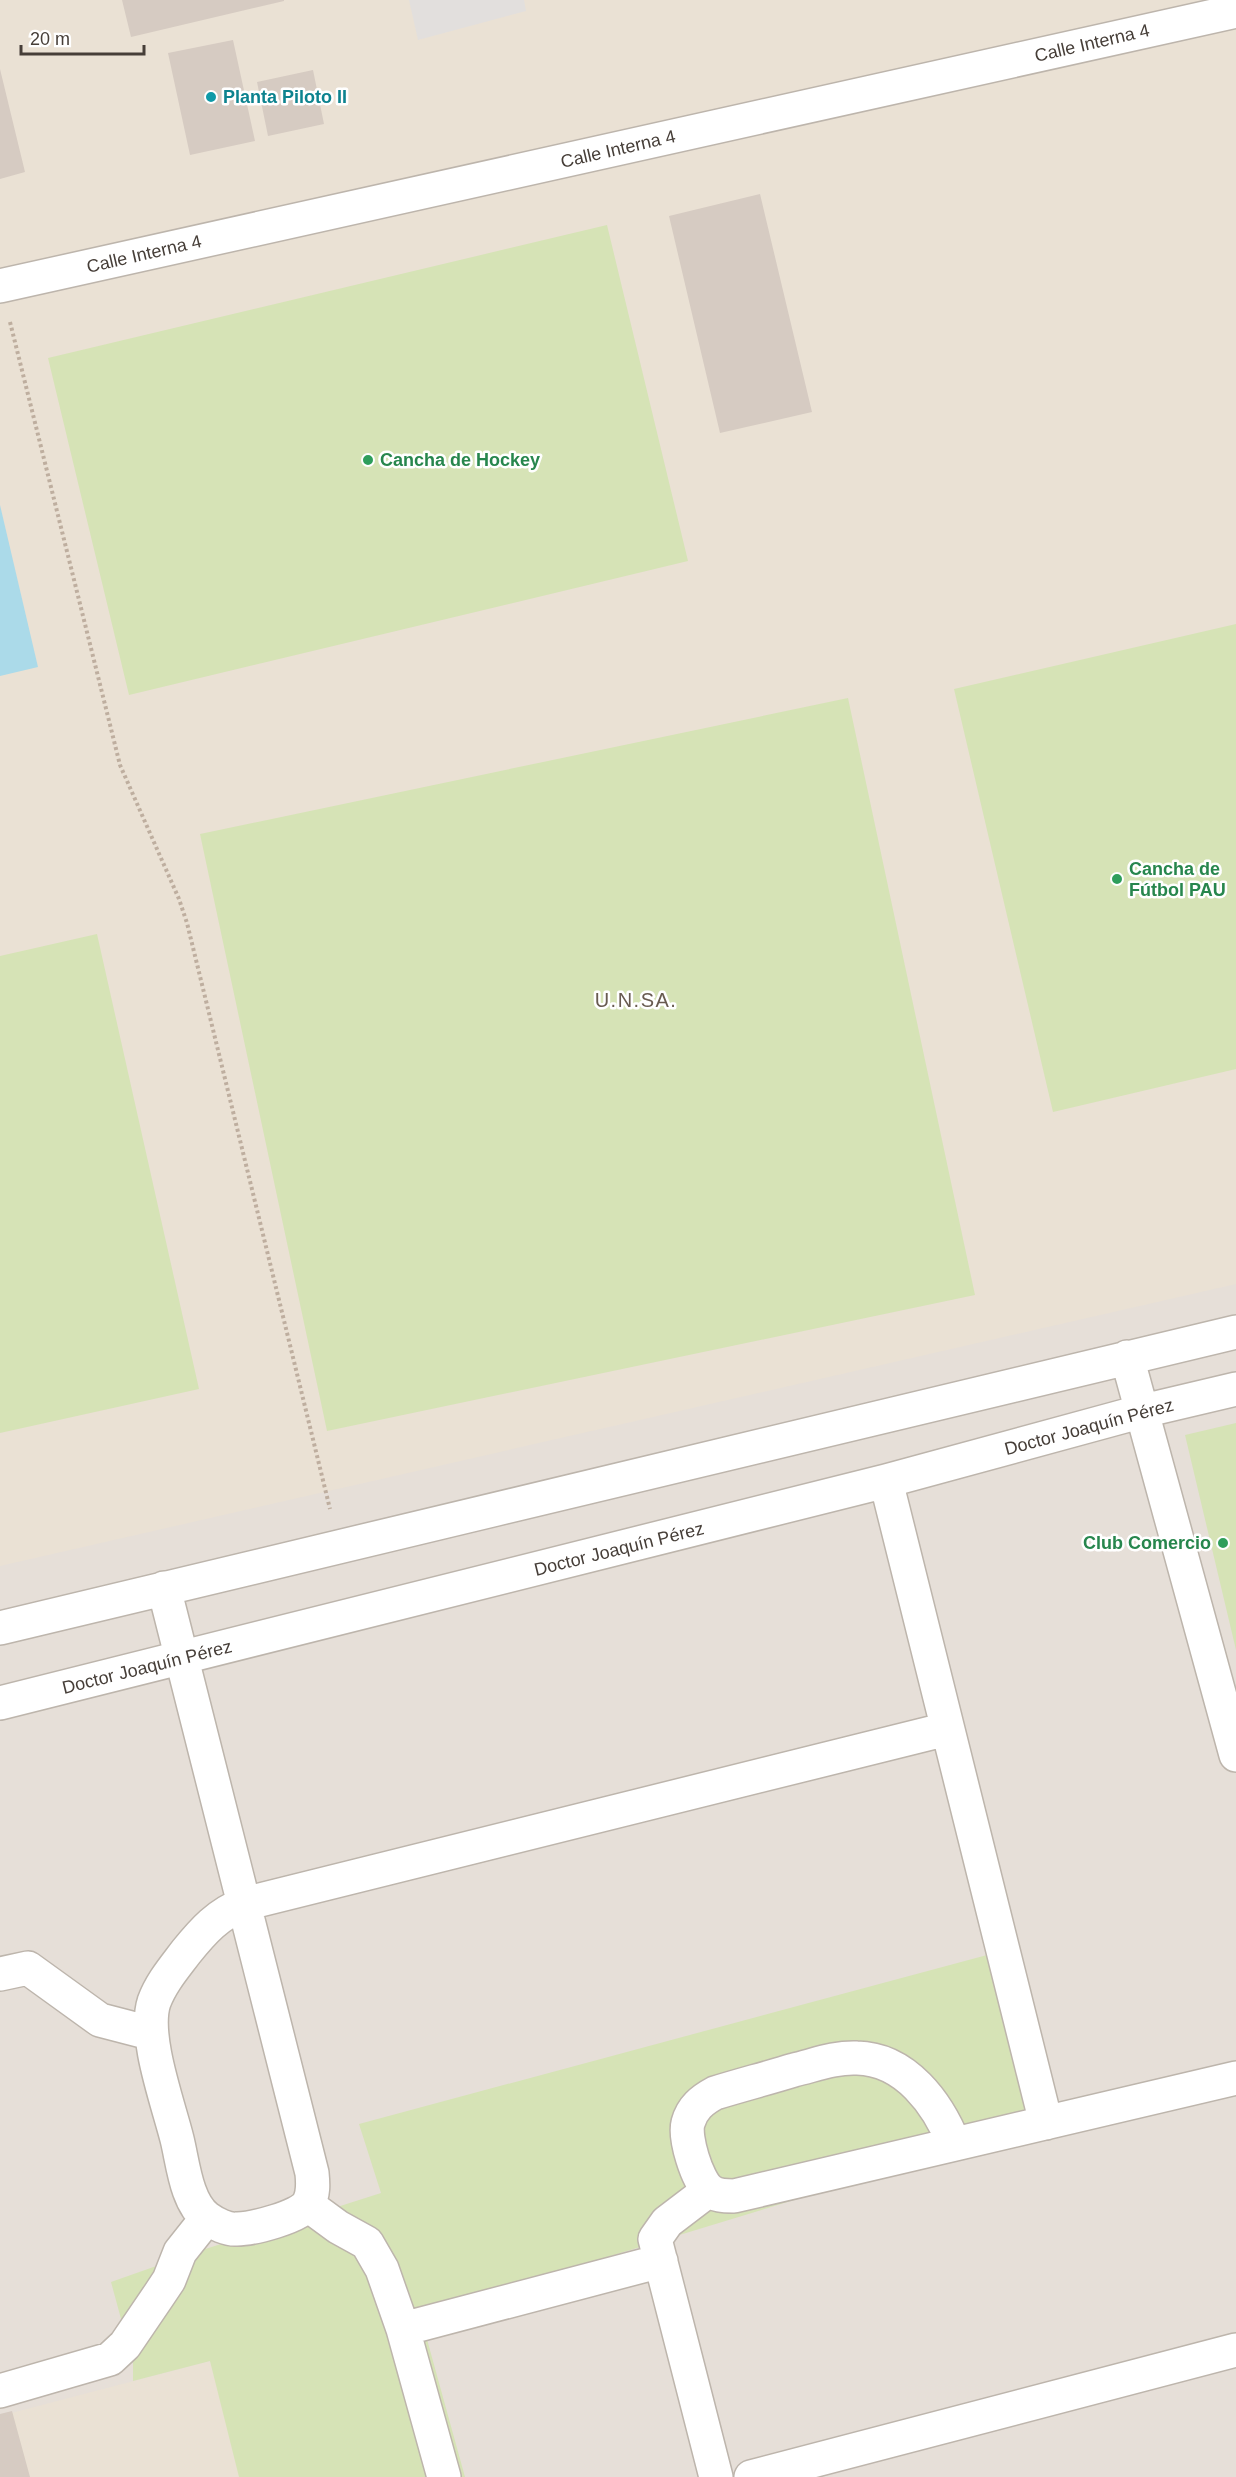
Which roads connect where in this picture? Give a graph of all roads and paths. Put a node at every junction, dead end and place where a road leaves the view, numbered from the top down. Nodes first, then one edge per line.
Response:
1 (1236, 11) edge
2 (4, 302) edge
3 (1236, 1332) edge
4 (1127, 1357) junction
5 (1236, 1389) edge
6 (1143, 1412) junction
7 (886, 1481) junction
8 (339, 1545) junction
9 (164, 1588) junction
10 (0, 1628) edge
11 (182, 1659) junction
12 (0, 1703) edge
13 (947, 1729) junction
14 (1236, 1755) edge
15 (244, 1904) junction
16 (0, 1974) edge
17 (150, 2032) junction
18 (1236, 2078) edge
19 (1046, 2123) junction
20 (954, 2144) junction
21 (709, 2190) junction
22 (308, 2205) junction
23 (207, 2218) junction
24 (661, 2261) junction
25 (404, 2329) junction
26 (1236, 2350) edge
27 (0, 2391) edge
28 (444, 2477) edge
29 (716, 2477) edge
30 (751, 2477) edge

1 - 2 street, Calle Interna 4
2 - 8 path
3 - 4 street
4 - 6 street
4 - 8 street
5 - 6 street, Doctor Joaquín Pérez
6 - 7 street, Doctor Joaquín Pérez
6 - 14 street
7 - 11 street, Doctor Joaquín Pérez
7 - 13 street
8 - 9 street
9 - 10 street
9 - 11 street
11 - 12 street, Doctor Joaquín Pérez
11 - 15 street
13 - 15 street
13 - 19 street
15 - 17 street
15 - 22 street
16 - 17 street
17 - 23 street
18 - 19 street
19 - 20 street
20 - 21 street
20 - 21 street
21 - 24 street
22 - 23 street
22 - 25 street
23 - 27 street
24 - 25 street
24 - 29 street
25 - 28 street
26 - 30 street

